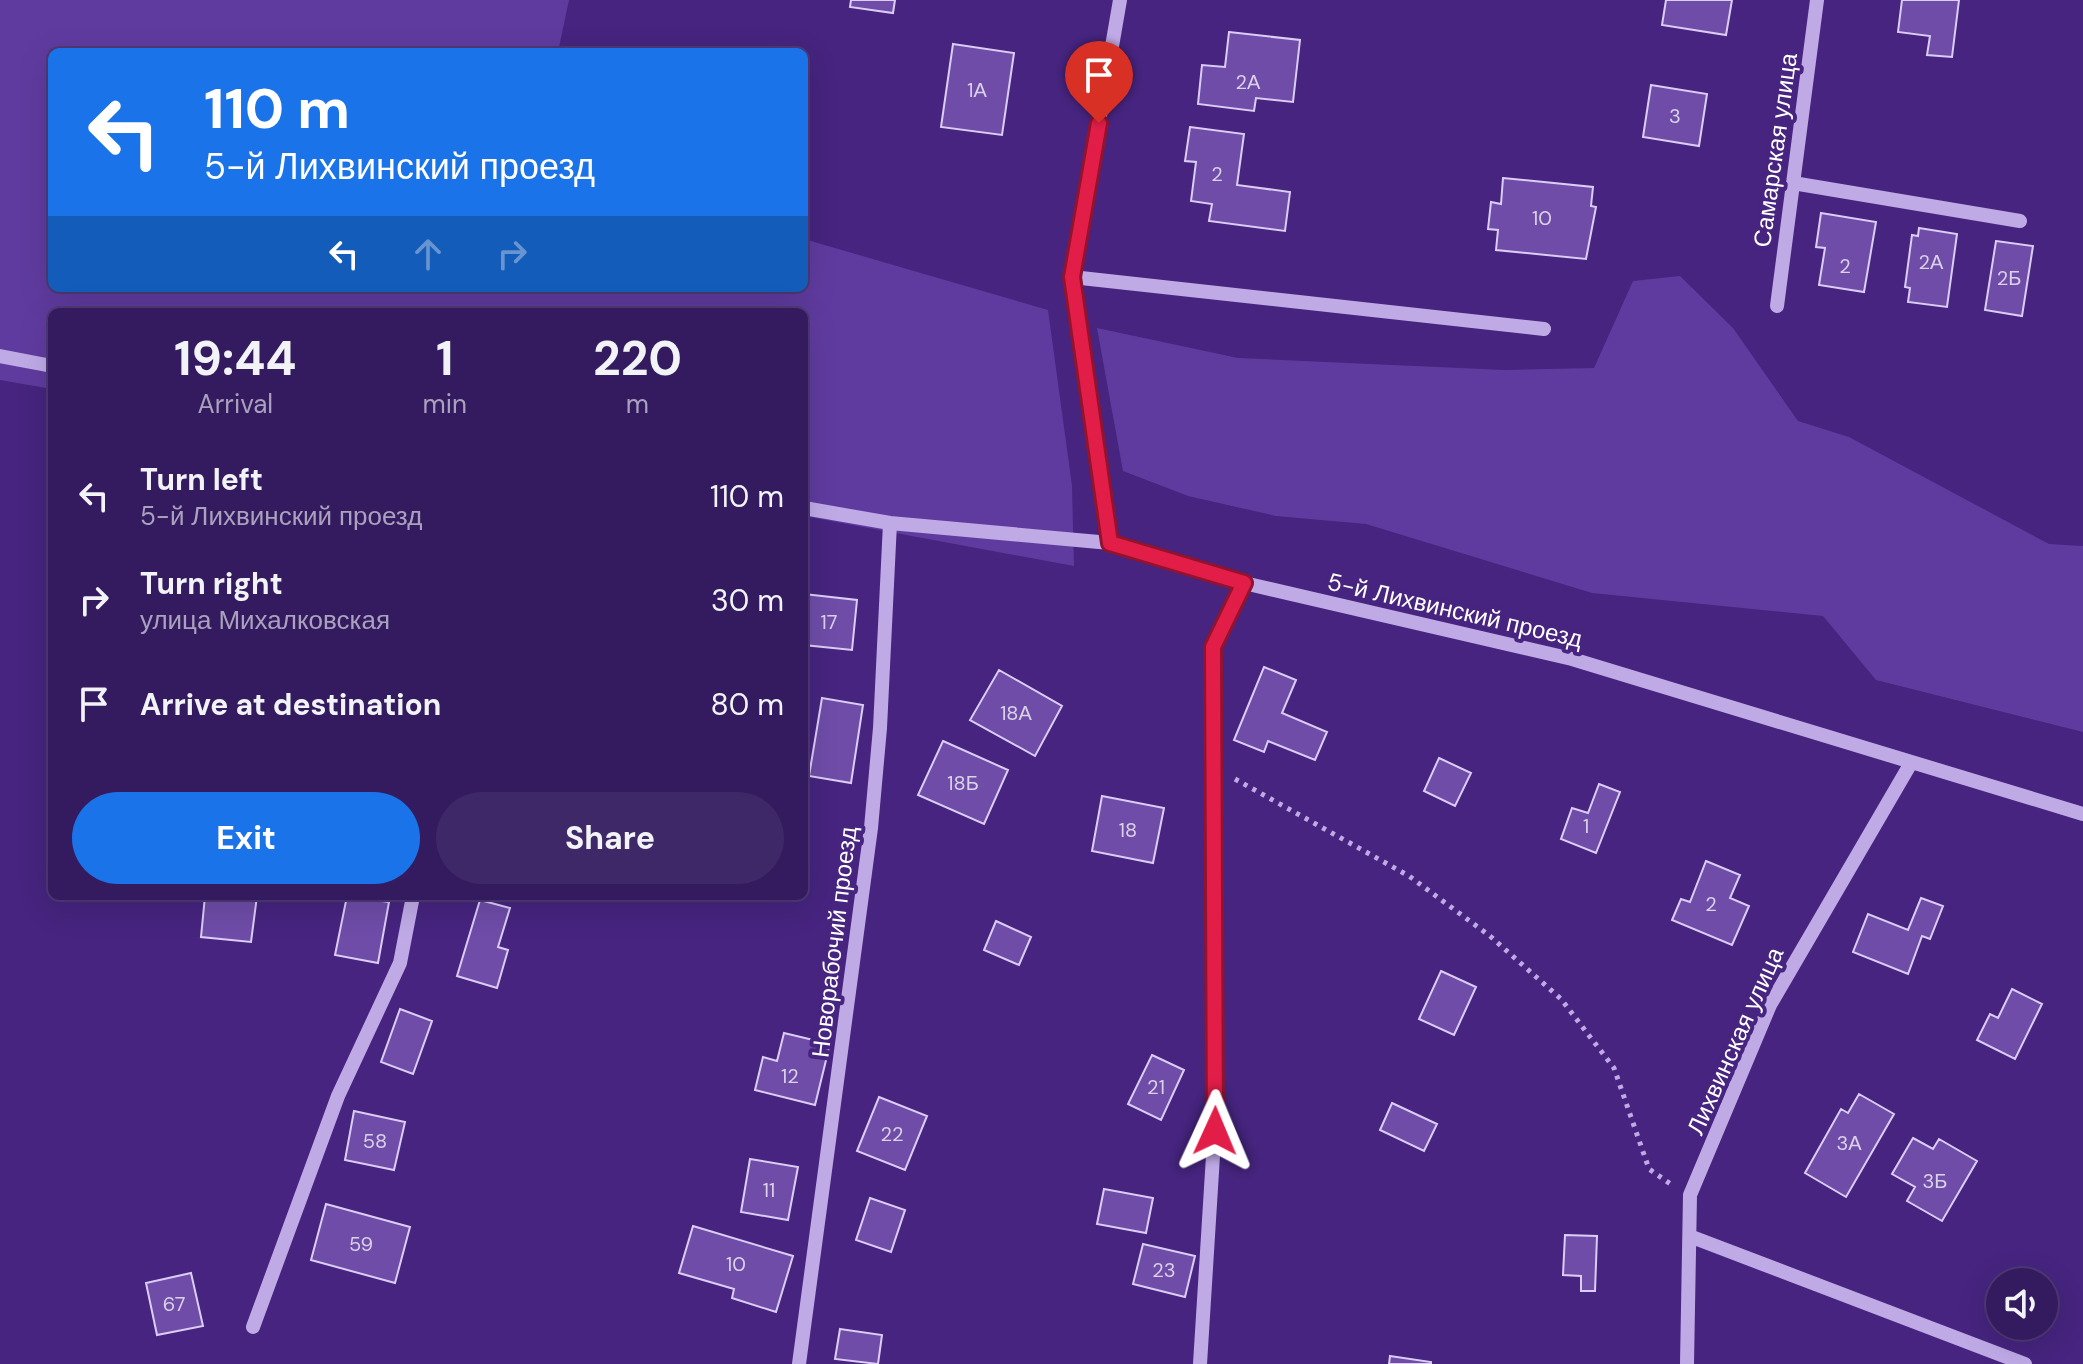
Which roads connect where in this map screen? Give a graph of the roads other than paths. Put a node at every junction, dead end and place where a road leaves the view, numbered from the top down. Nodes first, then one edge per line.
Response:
1 (1120, 0) edge
2 (1817, 0) edge
3 (1793, 183) junction
4 (2020, 221) dead end
5 (1072, 277) junction
6 (1777, 306) dead end
7 (1544, 329) dead end
8 (0, 356) edge
9 (48, 365) edge
10 (808, 509) edge
11 (890, 523) junction
12 (1110, 543) junction
13 (1244, 583) junction
14 (1911, 763) junction
15 (2083, 814) edge
16 (412, 900) edge
17 (1692, 1238) junction
18 (253, 1327) dead end
19 (799, 1364) edge
20 (1200, 1364) edge
21 (1687, 1364) edge
22 (2025, 1364) edge

1 - 5 street
2 - 3 street, Самарская улица
3 - 4 street
3 - 6 street, Самарская улица
5 - 7 street
5 - 12 street
8 - 9 street
10 - 11 street, 5-й Лихвинский проезд
11 - 12 street, 5-й Лихвинский проезд
11 - 19 street, Новорабочий проезд
12 - 13 street, 5-й Лихвинский проезд
13 - 14 street, 5-й Лихвинский проезд
13 - 20 street
14 - 15 street, 5-й Лихвинский проезд
14 - 17 street, Лихвинская улица
16 - 18 street
17 - 21 street, Лихвинская улица
17 - 22 street

